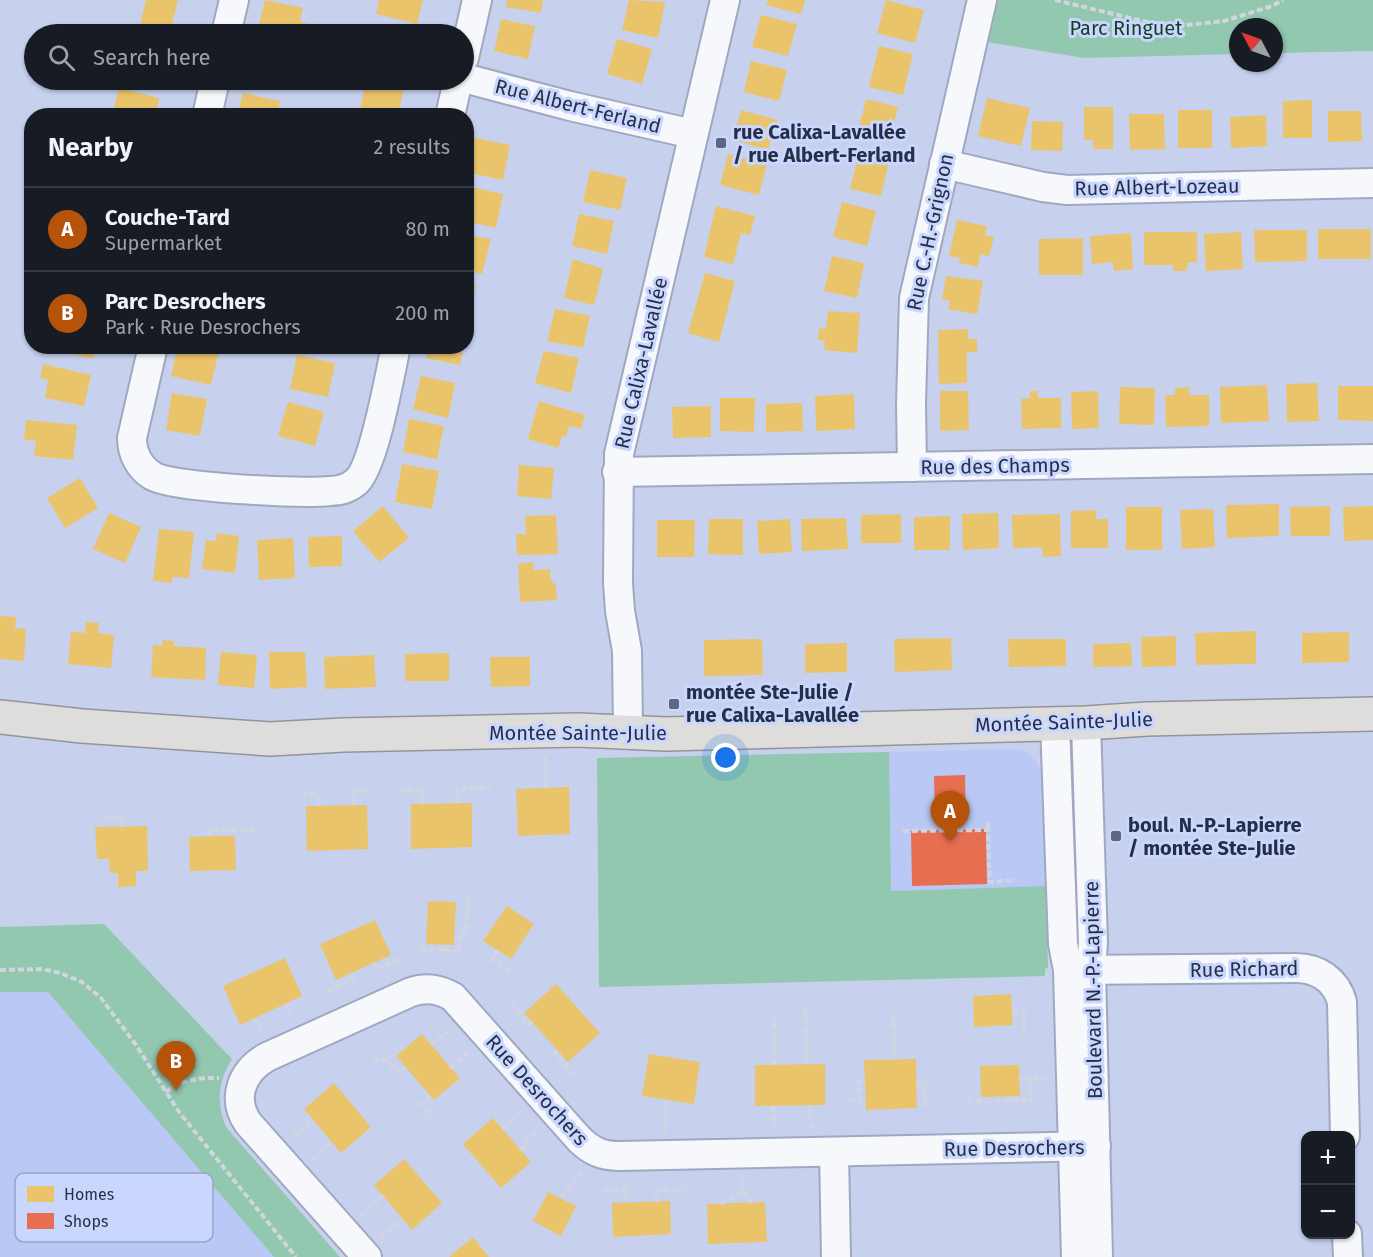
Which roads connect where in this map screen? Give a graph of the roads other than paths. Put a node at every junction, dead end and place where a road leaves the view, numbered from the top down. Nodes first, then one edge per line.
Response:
1 (234, 0) edge
2 (477, 0) edge
3 (725, 0) edge
4 (982, 0) edge
5 (228, 24) edge
6 (472, 24) edge
7 (474, 81) edge
8 (213, 90) edge
9 (456, 90) edge
10 (209, 108) edge
11 (452, 108) edge
12 (693, 134) junction
13 (944, 164) junction
14 (1373, 183) edge
15 (151, 354) edge
16 (394, 354) edge
17 (1373, 459) edge
18 (912, 467) junction
19 (618, 472) junction
20 (1373, 714) edge
21 (0, 717) edge
22 (1071, 723) junction
23 (628, 732) junction
24 (1079, 970) junction
25 (1346, 1131) edge
26 (823, 1143) junction
27 (1085, 1146) junction
28 (1347, 1239) edge
29 (367, 1257) edge
30 (836, 1257) edge
31 (1076, 1257) edge
32 (1098, 1257) edge
33 (1348, 1257) edge

1 - 5 street
2 - 6 street
3 - 12 street, Rue Calixa-Lavallée
4 - 13 street, Rue C.-H.-Grignon
7 - 12 street, Rue Albert-Ferland
8 - 10 street
9 - 11 street
12 - 19 street, Rue Calixa-Lavallée
13 - 14 street, Rue Albert-Lozeau
13 - 18 street, Rue C.-H.-Grignon
15 - 16 street
17 - 18 street, Rue des Champs
18 - 19 street, Rue des Champs
19 - 23 street, Rue Calixa-Lavallée
20 - 22 main road, Montée Sainte-Julie
21 - 23 main road, Montée Sainte-Julie
22 - 23 main road, Montée Sainte-Julie
22 - 24 street, Boulevard N.-P.-Lapierre
24 - 25 street, Rue Richard
24 - 27 street, Boulevard N.-P.-Lapierre
26 - 27 street, Rue Desrochers
26 - 29 street, Rue Desrochers
26 - 30 street
27 - 31 street, Boulevard N.-P.-Lapierre
27 - 32 street, Boulevard N.-P.-Lapierre
28 - 33 street

